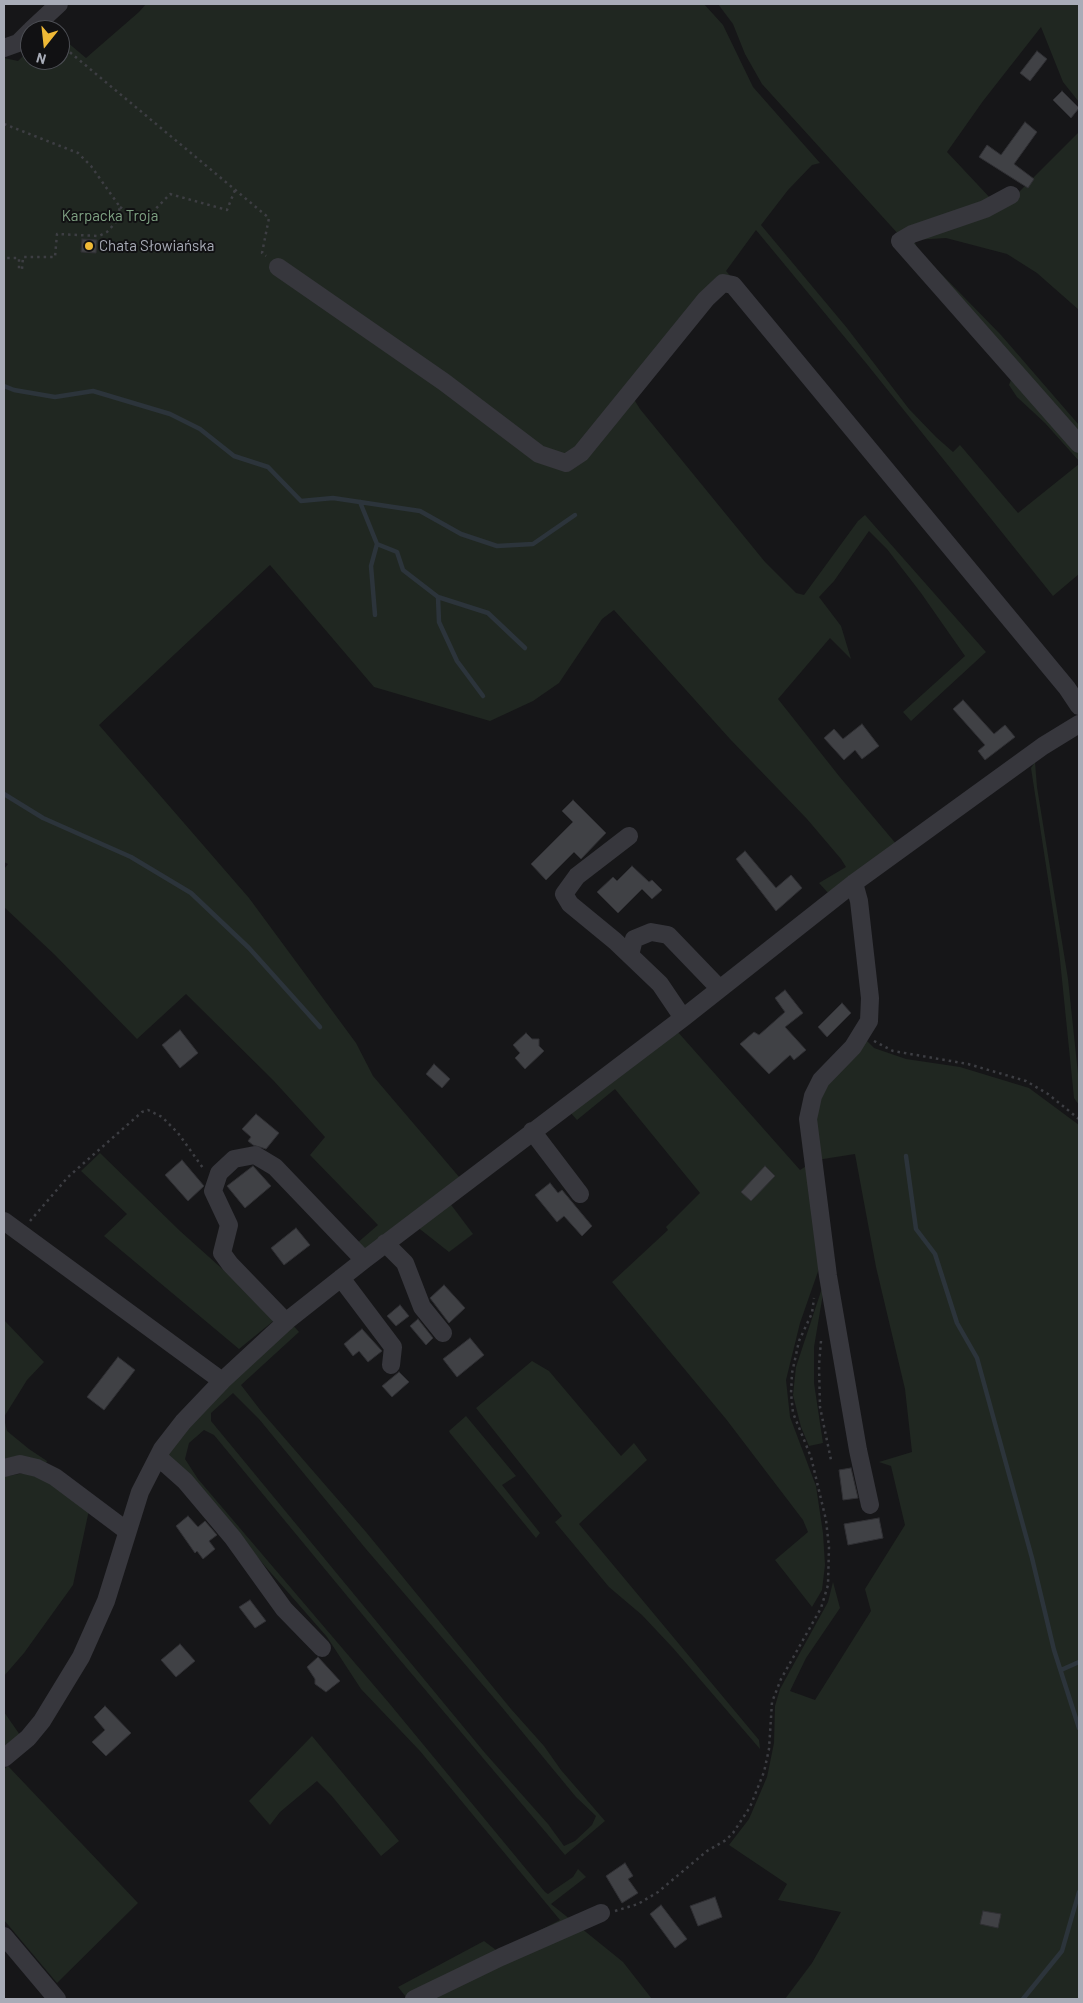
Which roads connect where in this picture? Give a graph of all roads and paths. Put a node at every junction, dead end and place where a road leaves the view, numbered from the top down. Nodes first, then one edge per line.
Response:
1 (59, 4) edge
2 (42, 20) edge
3 (20, 41) edge
4 (4, 48) edge
5 (70, 52) edge
6 (4, 124) edge
7 (236, 190) junction
8 (1011, 195) dead end
9 (120, 207) junction
10 (4, 258) edge
11 (278, 267) joint
12 (1079, 444) edge
13 (1079, 706) edge
14 (1079, 724) edge
15 (629, 836) dead end
16 (854, 883) junction
17 (630, 955) junction
18 (719, 988) junction
19 (683, 1018) junction
20 (866, 1027) junction
21 (1079, 1119) edge
22 (532, 1131) junction
23 (215, 1184) junction
24 (580, 1194) dead end
25 (10, 1226) edge
26 (385, 1243) junction
27 (364, 1260) junction
28 (341, 1278) junction
29 (815, 1292) dead end
30 (286, 1322) junction
31 (443, 1333) dead end
32 (822, 1337) dead end
33 (391, 1366) dead end
34 (222, 1381) junction
35 (158, 1457) junction
36 (831, 1460) dead end
37 (4, 1468) edge
38 (870, 1505) dead end
39 (128, 1532) junction
40 (322, 1648) dead end
41 (4, 1758) edge
42 (601, 1913) joint
43 (4, 1936) edge
44 (57, 1999) edge
45 (414, 1999) edge

1 - 2 street
3 - 4 street
5 - 7 path
6 - 9 path
7 - 9 path
7 - 11 path
8 - 12 street
9 - 10 path
11 - 13 street
14 - 16 street
15 - 17 street
16 - 18 street
16 - 20 street
17 - 18 street
17 - 19 street
18 - 19 street
19 - 22 street
20 - 21 path
20 - 38 street
22 - 24 street
22 - 26 street
23 - 25 path
23 - 27 street
23 - 30 street
25 - 34 street
26 - 27 street
26 - 31 street
27 - 28 street
28 - 30 street
28 - 33 street
29 - 42 path
30 - 34 street
32 - 36 path
34 - 35 street
35 - 39 street
35 - 40 street
37 - 39 street
39 - 41 street
42 - 45 street
43 - 44 street

